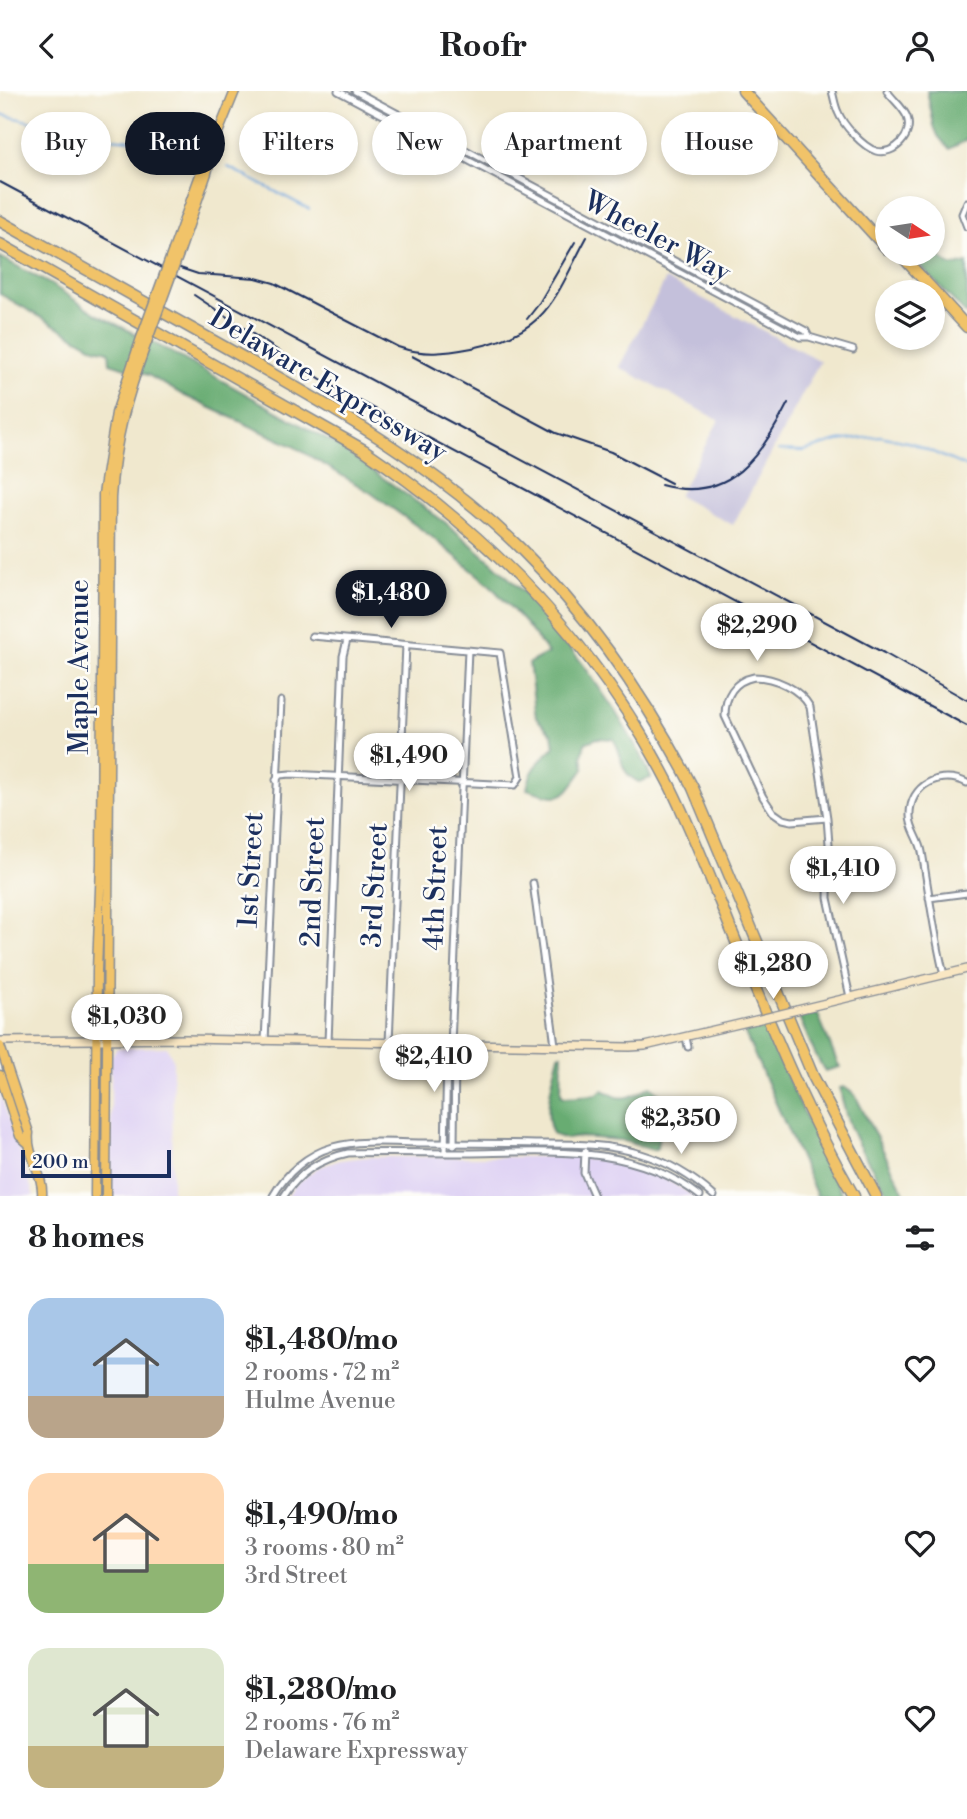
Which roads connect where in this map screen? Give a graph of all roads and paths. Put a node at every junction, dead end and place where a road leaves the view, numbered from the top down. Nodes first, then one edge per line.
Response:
1 (235, 91) edge
2 (338, 91) edge
3 (355, 91) edge
4 (743, 91) edge
5 (752, 91) edge
6 (832, 91) edge
7 (887, 91) edge
8 (967, 202) edge
9 (0, 221) edge
10 (875, 227) edge
11 (967, 227) edge
12 (875, 236) edge
13 (0, 244) edge
14 (902, 266) edge
15 (911, 266) edge
16 (916, 280) edge
17 (945, 312) edge
18 (967, 327) edge
19 (809, 337) junction
20 (967, 337) edge
21 (853, 350) dead end
22 (312, 636) dead end
23 (347, 640) junction
24 (406, 645) junction
25 (468, 650) junction
26 (281, 701) dead end
27 (339, 777) junction
28 (276, 780) junction
29 (401, 780) junction
30 (461, 783) junction
31 (967, 783) edge
32 (827, 818) junction
33 (533, 883) dead end
34 (967, 893) edge
35 (929, 898) junction
36 (967, 969) edge
37 (944, 975) junction
38 (850, 997) junction
39 (686, 1037) junction
40 (102, 1041) junction
41 (265, 1041) junction
42 (328, 1042) junction
43 (0, 1044) edge
44 (389, 1044) junction
45 (451, 1045) junction
46 (555, 1045) junction
47 (688, 1047) dead end
48 (0, 1075) edge
49 (28, 1143) junction
50 (446, 1143) junction
51 (454, 1143) junction
52 (587, 1144) junction
53 (445, 1153) junction
54 (454, 1153) junction
55 (584, 1153) junction
56 (96, 1178) junction
57 (42, 1192) edge
58 (106, 1195) edge
59 (50, 1196) edge
60 (95, 1196) edge
61 (273, 1196) edge
62 (284, 1196) edge
63 (594, 1196) edge
64 (700, 1196) edge
65 (714, 1196) edge
66 (854, 1196) edge
67 (877, 1196) edge

1 - 40 main road, Maple Avenue, bridge
2 - 19 street, Wheeler Way
3 - 19 street, Wheeler Way
4 - 12 highway
5 - 10 highway
6 - 7 street
8 - 11 street
9 - 67 highway, Delaware Expressway
13 - 66 highway, Delaware Expressway
14 - 16 highway
15 - 18 highway
17 - 20 highway
19 - 21 street, Wheeler Way
22 - 23 street
23 - 24 street
23 - 27 street, 2nd Street
24 - 25 street
24 - 29 street, 3rd Street
25 - 30 street, 4th Street
25 - 30 street
26 - 28 street, 1st Street
27 - 28 street
27 - 29 street
27 - 42 street, 2nd Street
28 - 41 street, 1st Street
29 - 30 street
29 - 44 street, 3rd Street
30 - 45 street, 4th Street
31 - 35 street
32 - 32 street
32 - 38 street
33 - 46 street
34 - 35 street
35 - 37 street
36 - 37 main road
37 - 38 main road
38 - 39 main road, bridge
39 - 46 main road
39 - 47 street
40 - 41 main road
40 - 43 main road
40 - 56 main road, Maple Avenue
40 - 58 main road, Maple Avenue
41 - 42 main road
42 - 44 main road
43 - 49 main road
44 - 45 main road
45 - 46 main road
45 - 50 street, 4th Street
45 - 51 street, 4th Street
48 - 49 main road
49 - 57 main road
50 - 51 street
50 - 53 street, 4th Street
50 - 61 street
51 - 52 street
51 - 54 street, 4th Street
52 - 55 street
52 - 65 street
53 - 54 street
53 - 62 street
54 - 55 street
55 - 63 street
55 - 64 street
56 - 58 main road
56 - 60 main road, Maple Avenue
57 - 59 main road

